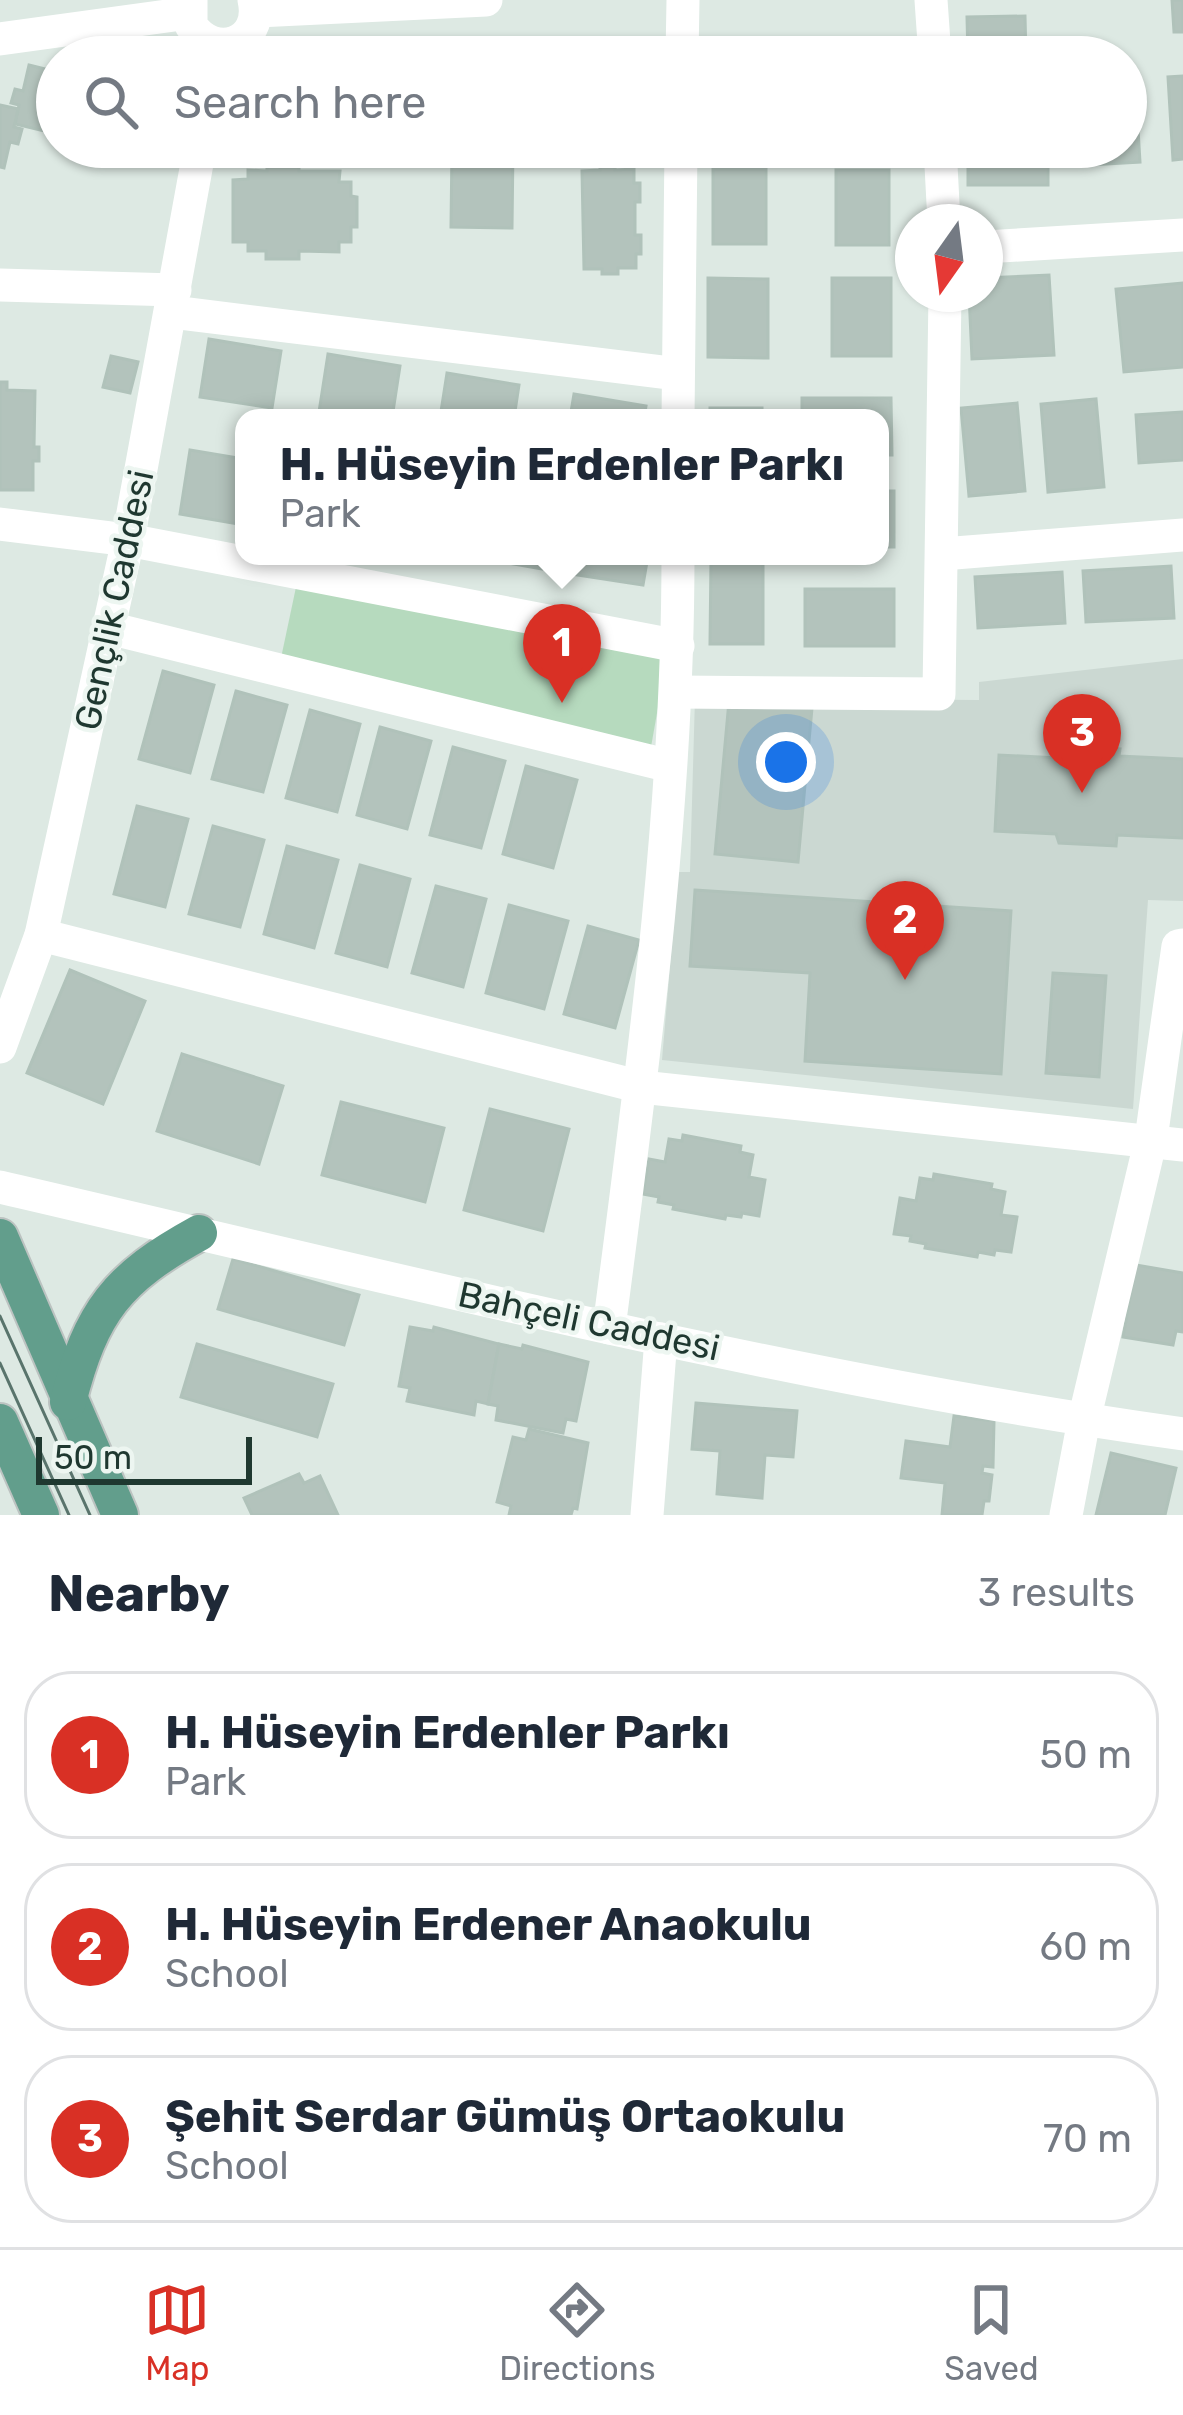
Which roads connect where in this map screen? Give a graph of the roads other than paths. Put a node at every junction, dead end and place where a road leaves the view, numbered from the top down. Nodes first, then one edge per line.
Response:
1 (486, 0) edge
2 (683, 0) edge
3 (932, 0) edge
4 (255, 6) edge
5 (190, 7) edge
6 (198, 36) edge
7 (245, 36) edge
8 (682, 36) edge
9 (933, 36) edge
10 (0, 39) edge
11 (196, 168) edge
12 (681, 168) edge
13 (941, 168) edge
14 (943, 204) edge
15 (1183, 236) edge
16 (1003, 247) edge
17 (0, 285) edge
18 (173, 301) junction
19 (945, 312) edge
20 (678, 374) junction
21 (678, 409) edge
22 (0, 524) edge
23 (1183, 535) edge
24 (128, 541) junction
25 (942, 554) junction
26 (235, 561) edge
27 (254, 565) edge
28 (678, 565) edge
29 (109, 628) junction
30 (678, 646) junction
31 (677, 692) junction
32 (670, 766) junction
33 (41, 935) junction
34 (1183, 945) edge
35 (0, 1047) edge
36 (640, 1087) junction
37 (1167, 1142) edge
38 (0, 1187) edge
39 (200, 1233) junction
40 (0, 1237) edge
41 (609, 1328) junction
42 (661, 1339) junction
43 (68, 1402) junction
44 (1084, 1420) junction
45 (0, 1422) edge
46 (1183, 1434) edge
47 (41, 1515) edge
48 (120, 1515) edge
49 (647, 1515) edge
50 (1066, 1515) edge

1 - 4 street
2 - 8 street
3 - 9 street
4 - 7 street
5 - 6 street
5 - 10 street
11 - 18 street, Gençlik Caddesi
12 - 20 street
13 - 14 street
15 - 16 street
17 - 18 street
18 - 20 street
18 - 24 street, Gençlik Caddesi
19 - 25 street
20 - 21 street
22 - 24 street
23 - 25 street
24 - 26 street
24 - 29 street, Gençlik Caddesi
25 - 31 street
27 - 30 street
28 - 30 street
29 - 32 street
29 - 33 street, Gençlik Caddesi
30 - 31 street
31 - 32 street
32 - 36 street
33 - 35 street, Gençlik Caddesi
33 - 36 street
34 - 37 street
36 - 37 street
36 - 41 street
37 - 44 street
38 - 39 street, Bahçeli Caddesi
39 - 41 street, Bahçeli Caddesi
39 - 43 main road
40 - 43 main road
41 - 42 street, Bahçeli Caddesi
42 - 44 street, Bahçeli Caddesi
42 - 49 street
43 - 48 main road
44 - 46 street, Bahçeli Caddesi
44 - 50 street
45 - 47 main road

